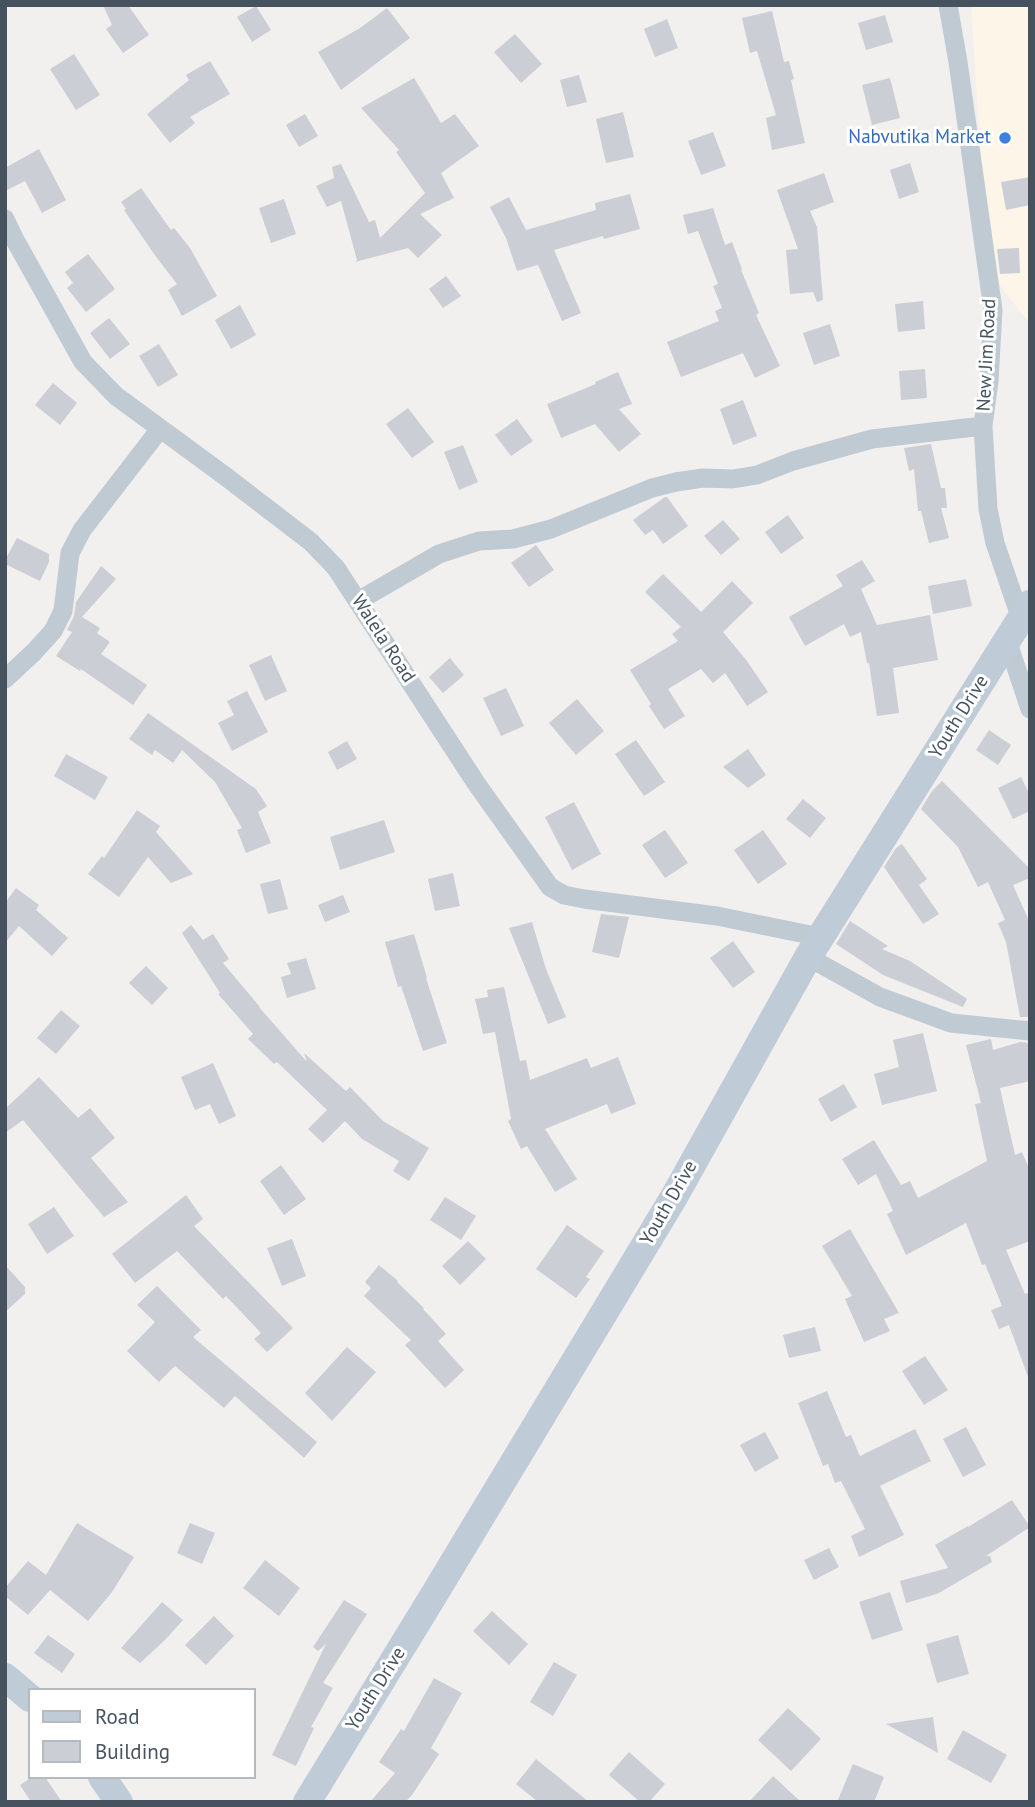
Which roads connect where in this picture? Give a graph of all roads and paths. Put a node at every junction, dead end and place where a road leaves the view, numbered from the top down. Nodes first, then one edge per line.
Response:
1 (948, 5) edge
2 (5, 219) edge
3 (983, 426) junction
4 (160, 429) junction
5 (358, 601) junction
6 (1019, 621) edge
7 (5, 679) edge
8 (1030, 709) edge
9 (814, 947) junction
10 (1030, 1031) edge
11 (5, 1677) edge
12 (28, 1696) edge
13 (103, 1779) edge
14 (119, 1802) edge
15 (307, 1802) edge

1 - 3 street, New Jim Road
2 - 4 street, Walela Road
3 - 5 street
3 - 6 street, New Jim Road
4 - 5 street, Walela Road
4 - 7 street
5 - 9 street, Walela Road
6 - 8 street, New Jim Road
6 - 9 street, Youth Drive
9 - 10 street, Walela Road
9 - 15 street, Youth Drive
11 - 12 street
13 - 14 street

